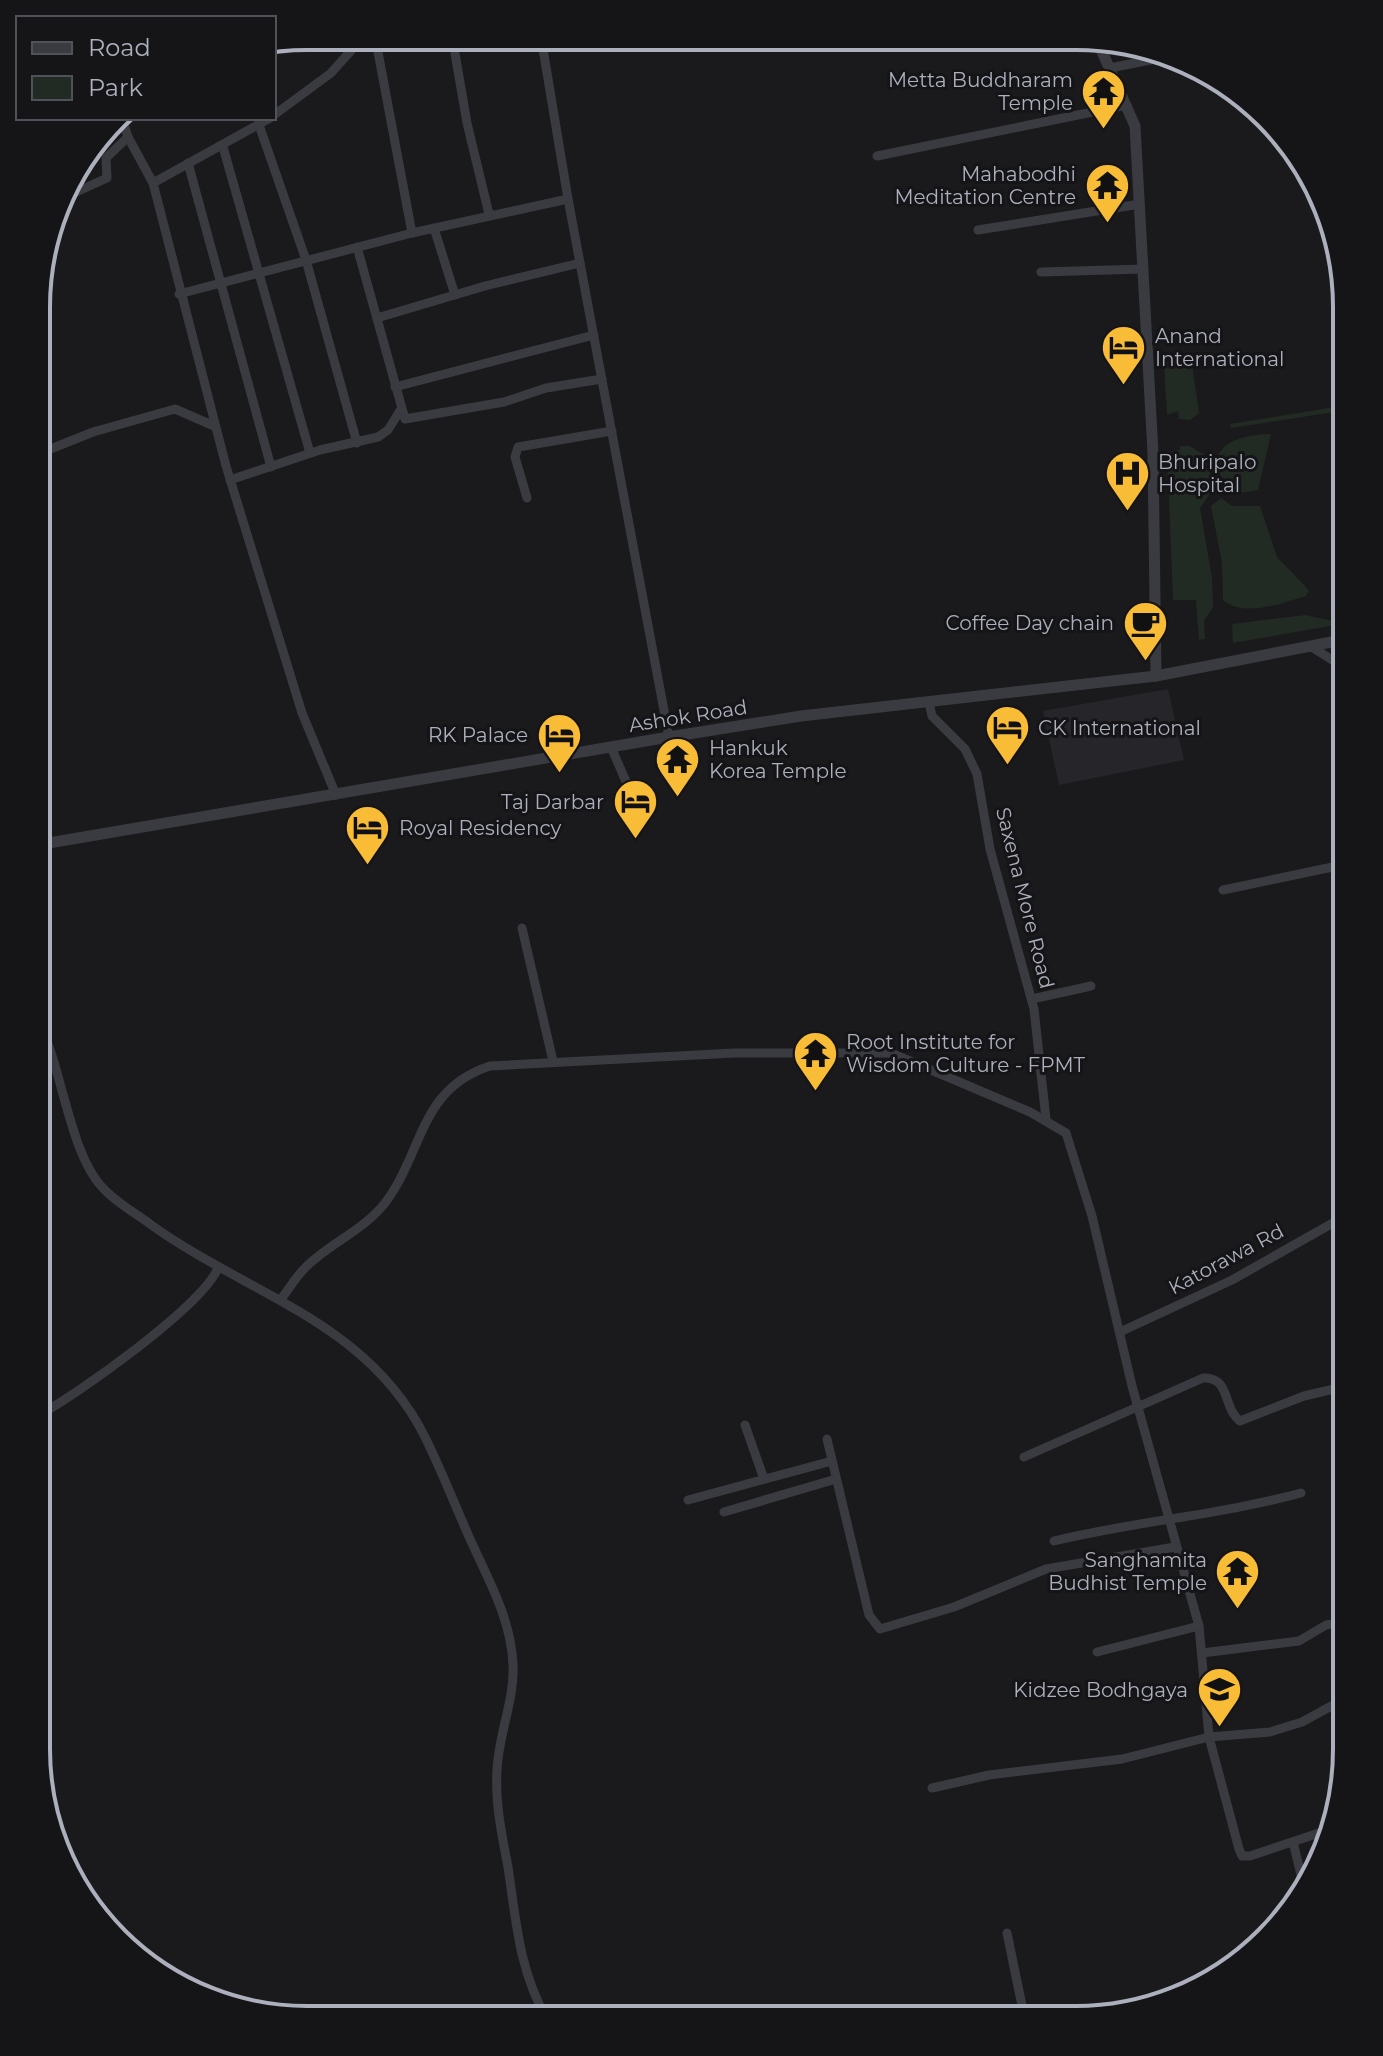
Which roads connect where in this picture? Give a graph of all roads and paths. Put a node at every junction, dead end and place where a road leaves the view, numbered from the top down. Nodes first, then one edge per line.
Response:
1 (352, 50) edge
2 (378, 50) edge
3 (454, 50) edge
4 (543, 50) edge
5 (1102, 52) edge
6 (1147, 61) edge
7 (1110, 68) junction
8 (1127, 105) junction
9 (276, 114) edge
10 (267, 120) edge
11 (259, 125) junction
12 (124, 126) edge
13 (128, 137) junction
14 (223, 147) junction
15 (877, 156) dead end
16 (188, 163) junction
17 (153, 183) junction
18 (77, 192) edge
19 (568, 199) junction
20 (1140, 204) junction
21 (489, 214) junction
22 (434, 228) junction
23 (978, 230) dead end
24 (412, 233) junction
25 (357, 247) junction
26 (306, 260) junction
27 (580, 263) junction
28 (1144, 269) junction
29 (1041, 272) dead end
30 (261, 273) junction
31 (222, 283) junction
32 (179, 294) junction
33 (455, 295) junction
34 (377, 318) junction
35 (594, 335) junction
36 (602, 379) junction
37 (395, 387) junction
38 (401, 409) junction
39 (214, 426) junction
40 (612, 431) junction
41 (357, 443) junction
42 (50, 449) edge
43 (310, 453) junction
44 (271, 467) junction
45 (230, 480) junction
46 (527, 498) dead end
47 (1333, 642) edge
48 (1310, 646) junction
49 (1333, 660) edge
50 (1156, 676) junction
51 (929, 702) junction
52 (669, 737) junction
53 (611, 747) junction
54 (336, 795) junction
55 (634, 800) dead end
56 (50, 843) edge
57 (1333, 867) edge
58 (1223, 890) dead end
59 (522, 928) dead end
60 (1091, 986) dead end
61 (1032, 999) junction
62 (50, 1055) edge
63 (553, 1061) junction
64 (1046, 1119) junction
65 (1332, 1223) edge
66 (218, 1268) junction
67 (281, 1299) junction
68 (1120, 1332) junction
69 (1332, 1389) edge
70 (1137, 1407) junction
71 (50, 1408) edge
72 (745, 1425) dead end
73 (827, 1439) dead end
74 (1024, 1457) dead end
75 (832, 1461) junction
76 (764, 1479) junction
77 (836, 1479) junction
78 (1301, 1493) dead end
79 (688, 1500) dead end
80 (724, 1512) dead end
81 (1171, 1518) junction
82 (1054, 1541) dead end
83 (1175, 1547) junction
84 (1332, 1624) edge
85 (1199, 1626) junction
86 (1097, 1652) dead end
87 (1202, 1653) junction
88 (1332, 1706) edge
89 (1209, 1737) junction
90 (932, 1788) dead end
91 (1318, 1833) edge
92 (1293, 1842) junction
93 (1300, 1875) edge
94 (1007, 1933) dead end
95 (541, 2006) edge
96 (1022, 2006) edge

1 - 9 street
2 - 24 street
3 - 21 street
4 - 19 street
5 - 7 street
6 - 7 street
7 - 8 street
8 - 15 street
8 - 20 street
10 - 11 street
11 - 14 street
11 - 26 street
12 - 13 street
13 - 17 street
13 - 18 street
14 - 16 street
14 - 30 street
16 - 17 street
16 - 31 street
17 - 32 street
19 - 21 street
19 - 27 street
20 - 23 street
20 - 28 street
21 - 22 street
22 - 24 street
22 - 33 street
24 - 25 street
25 - 26 street
25 - 34 street
26 - 30 street
26 - 41 street
27 - 33 street
27 - 35 street
28 - 29 street
28 - 50 street
30 - 31 street
30 - 43 street
31 - 32 street
31 - 44 street
32 - 39 street
33 - 34 street
34 - 37 street
35 - 36 street
35 - 37 street
36 - 38 street
36 - 40 street
37 - 38 street
38 - 41 street
39 - 42 street
39 - 45 street
40 - 46 street
40 - 52 street
41 - 43 street
43 - 44 street
44 - 45 street
45 - 54 street
47 - 48 street, Ashok Road
48 - 49 street
48 - 50 street, Ashok Road
50 - 51 street, Ashok Road
51 - 52 street, Ashok Road
51 - 61 street, Saxena More Road
52 - 53 street, Ashok Road
53 - 54 street, Ashok Road
53 - 55 street
54 - 56 street, Ashok Road
57 - 58 street
59 - 63 street
60 - 61 street
61 - 64 street, Saxena More Road
62 - 66 street
63 - 64 street
63 - 67 street
64 - 68 street
65 - 68 street, Katorawa Rd
66 - 67 street
66 - 71 street
67 - 95 street
68 - 70 street
69 - 70 street
70 - 74 street
70 - 81 street
72 - 76 street
73 - 75 street
75 - 76 street
75 - 77 street
76 - 79 street
77 - 80 street
77 - 83 street
78 - 81 street
81 - 82 street
81 - 83 street
83 - 85 street
84 - 87 street
85 - 86 street
85 - 87 street
87 - 89 street
88 - 89 street
89 - 90 street
89 - 92 street
91 - 92 street
92 - 93 street
94 - 96 street

